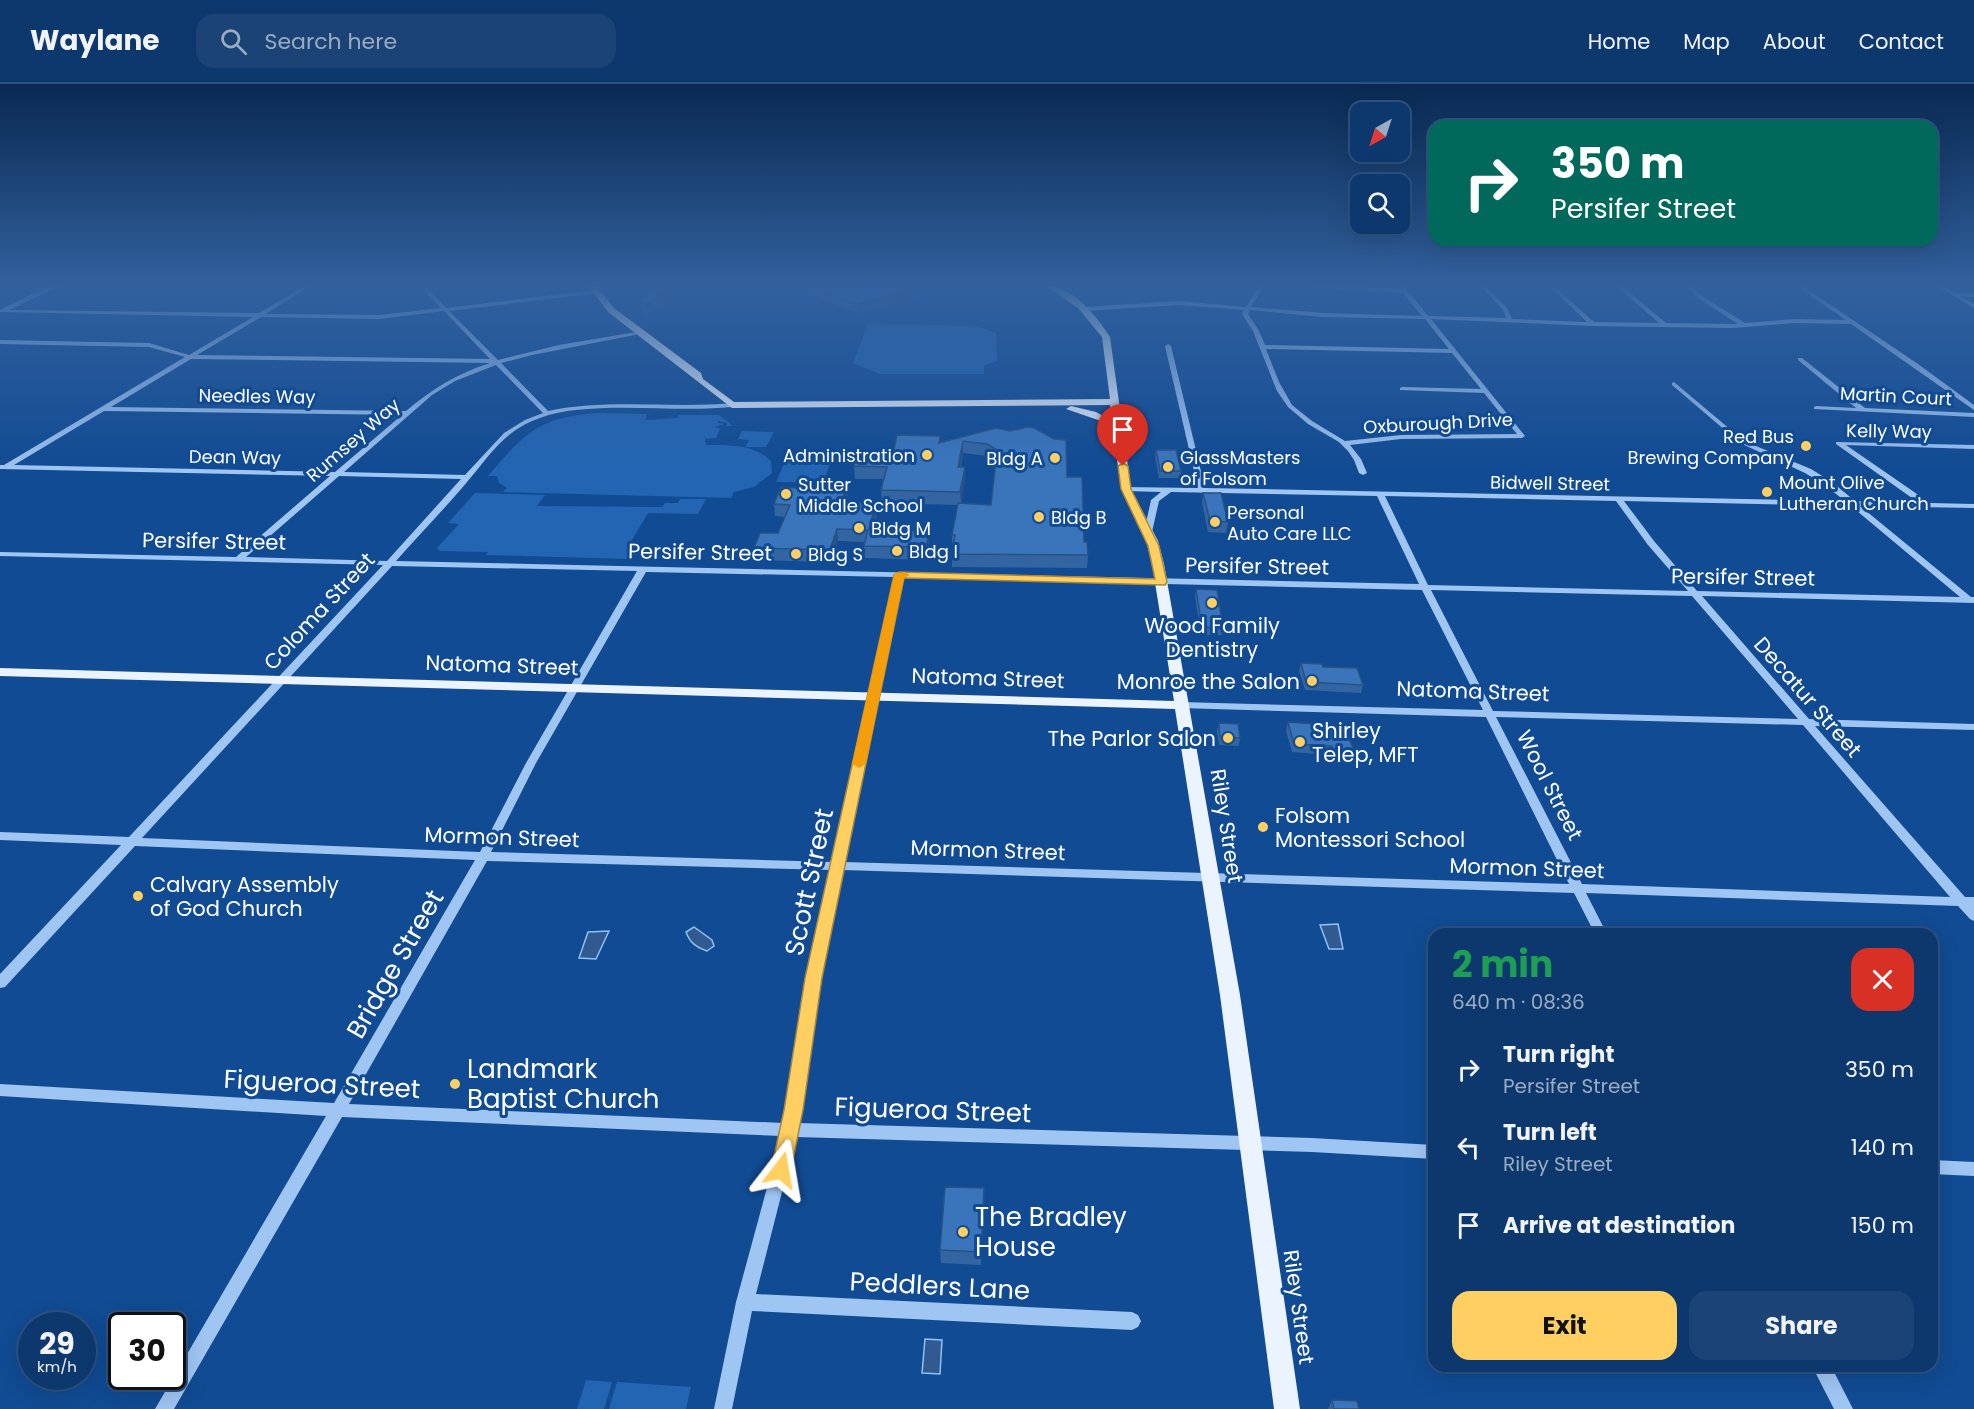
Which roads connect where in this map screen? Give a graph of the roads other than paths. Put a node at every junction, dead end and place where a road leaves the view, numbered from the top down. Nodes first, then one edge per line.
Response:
1 (1168, 346) dead end
2 (155, 347) edge
3 (208, 347) edge
4 (481, 347) edge
5 (569, 347) edge
6 (660, 347) edge
7 (1107, 347) edge
8 (1263, 347) joint
9 (1451, 347) edge
10 (1889, 347) edge
11 (1454, 351) junction
12 (191, 357) junction
13 (1800, 359) dead end
14 (496, 362) junction
15 (698, 375) junction
16 (1112, 378) junction
17 (1674, 384) dead end
18 (1402, 389) dead end
19 (1486, 391) junction
20 (1115, 402) junction
21 (1018, 403) junction
22 (1061, 403) junction
23 (746, 404) junction
24 (732, 405) junction
25 (1816, 408) dead end
26 (1974, 408) edge
27 (105, 409) junction
28 (1863, 410) junction
29 (408, 413) junction
30 (547, 414) junction
31 (1974, 415) edge
32 (1119, 439) junction
33 (1345, 443) junction
34 (1974, 447) edge
35 (3, 467) edge
36 (1363, 473) dead end
37 (336, 474) junction
38 (469, 477) junction
39 (1126, 489) junction
40 (1171, 490) junction
41 (1202, 490) junction
42 (1380, 494) junction
43 (1618, 499) junction
44 (1852, 504) junction
45 (1928, 506) junction
46 (1974, 506) edge
47 (1148, 532) junction
48 (0, 554) edge
49 (238, 560) junction
50 (390, 563) junction
51 (643, 569) junction
52 (899, 575) junction
53 (1161, 582) junction
54 (1425, 587) junction
55 (1695, 593) junction
56 (1972, 601) edge
57 (0, 672) edge
58 (282, 680) junction
59 (575, 688) junction
60 (873, 696) junction
61 (1180, 705) junction
62 (1489, 712) junction
63 (1805, 721) junction
64 (1974, 727) edge
65 (0, 836) edge
66 (131, 842) junction
67 (483, 857) junction
68 (838, 865) junction
69 (1209, 876) junction
70 (1578, 889) junction
71 (1968, 902) edge
72 (1974, 916) edge
73 (1598, 928) edge
74 (0, 983) edge
75 (0, 1090) edge
76 (338, 1109) junction
77 (790, 1130) junction
78 (1251, 1143) junction
79 (1428, 1152) edge
80 (1938, 1167) edge
81 (1974, 1169) edge
82 (745, 1302) junction
83 (1132, 1321) dead end
84 (1824, 1372) edge
85 (164, 1409) edge
86 (723, 1409) edge
87 (1287, 1409) edge
88 (1844, 1409) edge

1 - 41 street
2 - 12 street
3 - 12 street
4 - 14 street
5 - 14 street, Rumsey Way
6 - 15 main road
7 - 16 main road, Riley Street
8 - 11 street
8 - 33 street
9 - 11 street, Oxburough Drive
10 - 26 street
11 - 19 street, Oxburough Drive
12 - 14 street
12 - 27 street
13 - 28 street
14 - 29 street, Rumsey Way
14 - 30 street
15 - 23 main road
15 - 24 main road
16 - 20 main road, Riley Street
16 - 22 main road
17 - 44 street
18 - 19 street
19 - 33 street, Oxburough Drive
20 - 22 main road
20 - 32 main road, Riley Street
21 - 22 main road
21 - 23 main road
21 - 32 main road
23 - 24 main road
24 - 30 street, Coloma Street
25 - 28 street, Martin Court
27 - 29 street, Needles Way
27 - 35 street
28 - 31 street, Martin Court
29 - 37 street, Rumsey Way
30 - 38 street, Coloma Street
32 - 39 main road, Riley Street
33 - 36 street
34 - 45 street, Kelly Way
35 - 37 street, Dean Way
37 - 38 street, Dean Way
37 - 49 street, Rumsey Way
38 - 50 street, Coloma Street
39 - 40 street, Bidwell Street
39 - 47 main road, Riley Street
40 - 41 street, Bidwell Street
40 - 47 street
41 - 42 street, Bidwell Street
42 - 43 street, Bidwell Street
42 - 54 street, Wool Street
43 - 44 street, Bidwell Street
43 - 55 street, Decatur Street
44 - 45 street, Bidwell Street
44 - 56 street
45 - 46 street, Bidwell Street
47 - 53 main road, Riley Street
48 - 49 street, Persifer Street
49 - 50 street, Persifer Street
50 - 51 street, Persifer Street
50 - 58 street, Coloma Street
51 - 52 street, Persifer Street
51 - 59 street, Bridge Street
52 - 53 street, Persifer Street
52 - 60 street, Scott Street
53 - 54 street, Persifer Street
53 - 61 main road, Riley Street
54 - 55 street, Persifer Street
54 - 62 street, Wool Street
55 - 56 street, Persifer Street
55 - 63 street, Decatur Street
57 - 58 main road, Natoma Street
58 - 59 main road, Natoma Street
58 - 66 street, Coloma Street
59 - 60 main road, Natoma Street
59 - 67 street, Bridge Street
60 - 61 main road, Natoma Street
60 - 68 street, Scott Street
61 - 62 street, Natoma Street
61 - 69 main road, Riley Street
62 - 63 street, Natoma Street
62 - 70 street, Wool Street
63 - 64 street, Natoma Street
63 - 71 street, Decatur Street
65 - 66 street, Mormon Street
66 - 67 street, Mormon Street
66 - 74 street, Coloma Street
67 - 68 street, Mormon Street
67 - 76 street, Bridge Street
68 - 69 street, Mormon Street
68 - 77 street, Scott Street
69 - 70 street, Mormon Street
69 - 78 main road, Riley Street
70 - 71 street, Mormon Street
70 - 73 street, Wool Street
71 - 72 street, Decatur Street
75 - 76 street, Figueroa Street
76 - 77 street, Figueroa Street
76 - 85 street, Bridge Street
77 - 78 street, Figueroa Street
77 - 82 street, Scott Street
78 - 79 street, Figueroa Street
78 - 87 main road, Riley Street
80 - 81 street
82 - 83 street, Peddlers Lane
82 - 86 street, Scott Street
84 - 88 street

